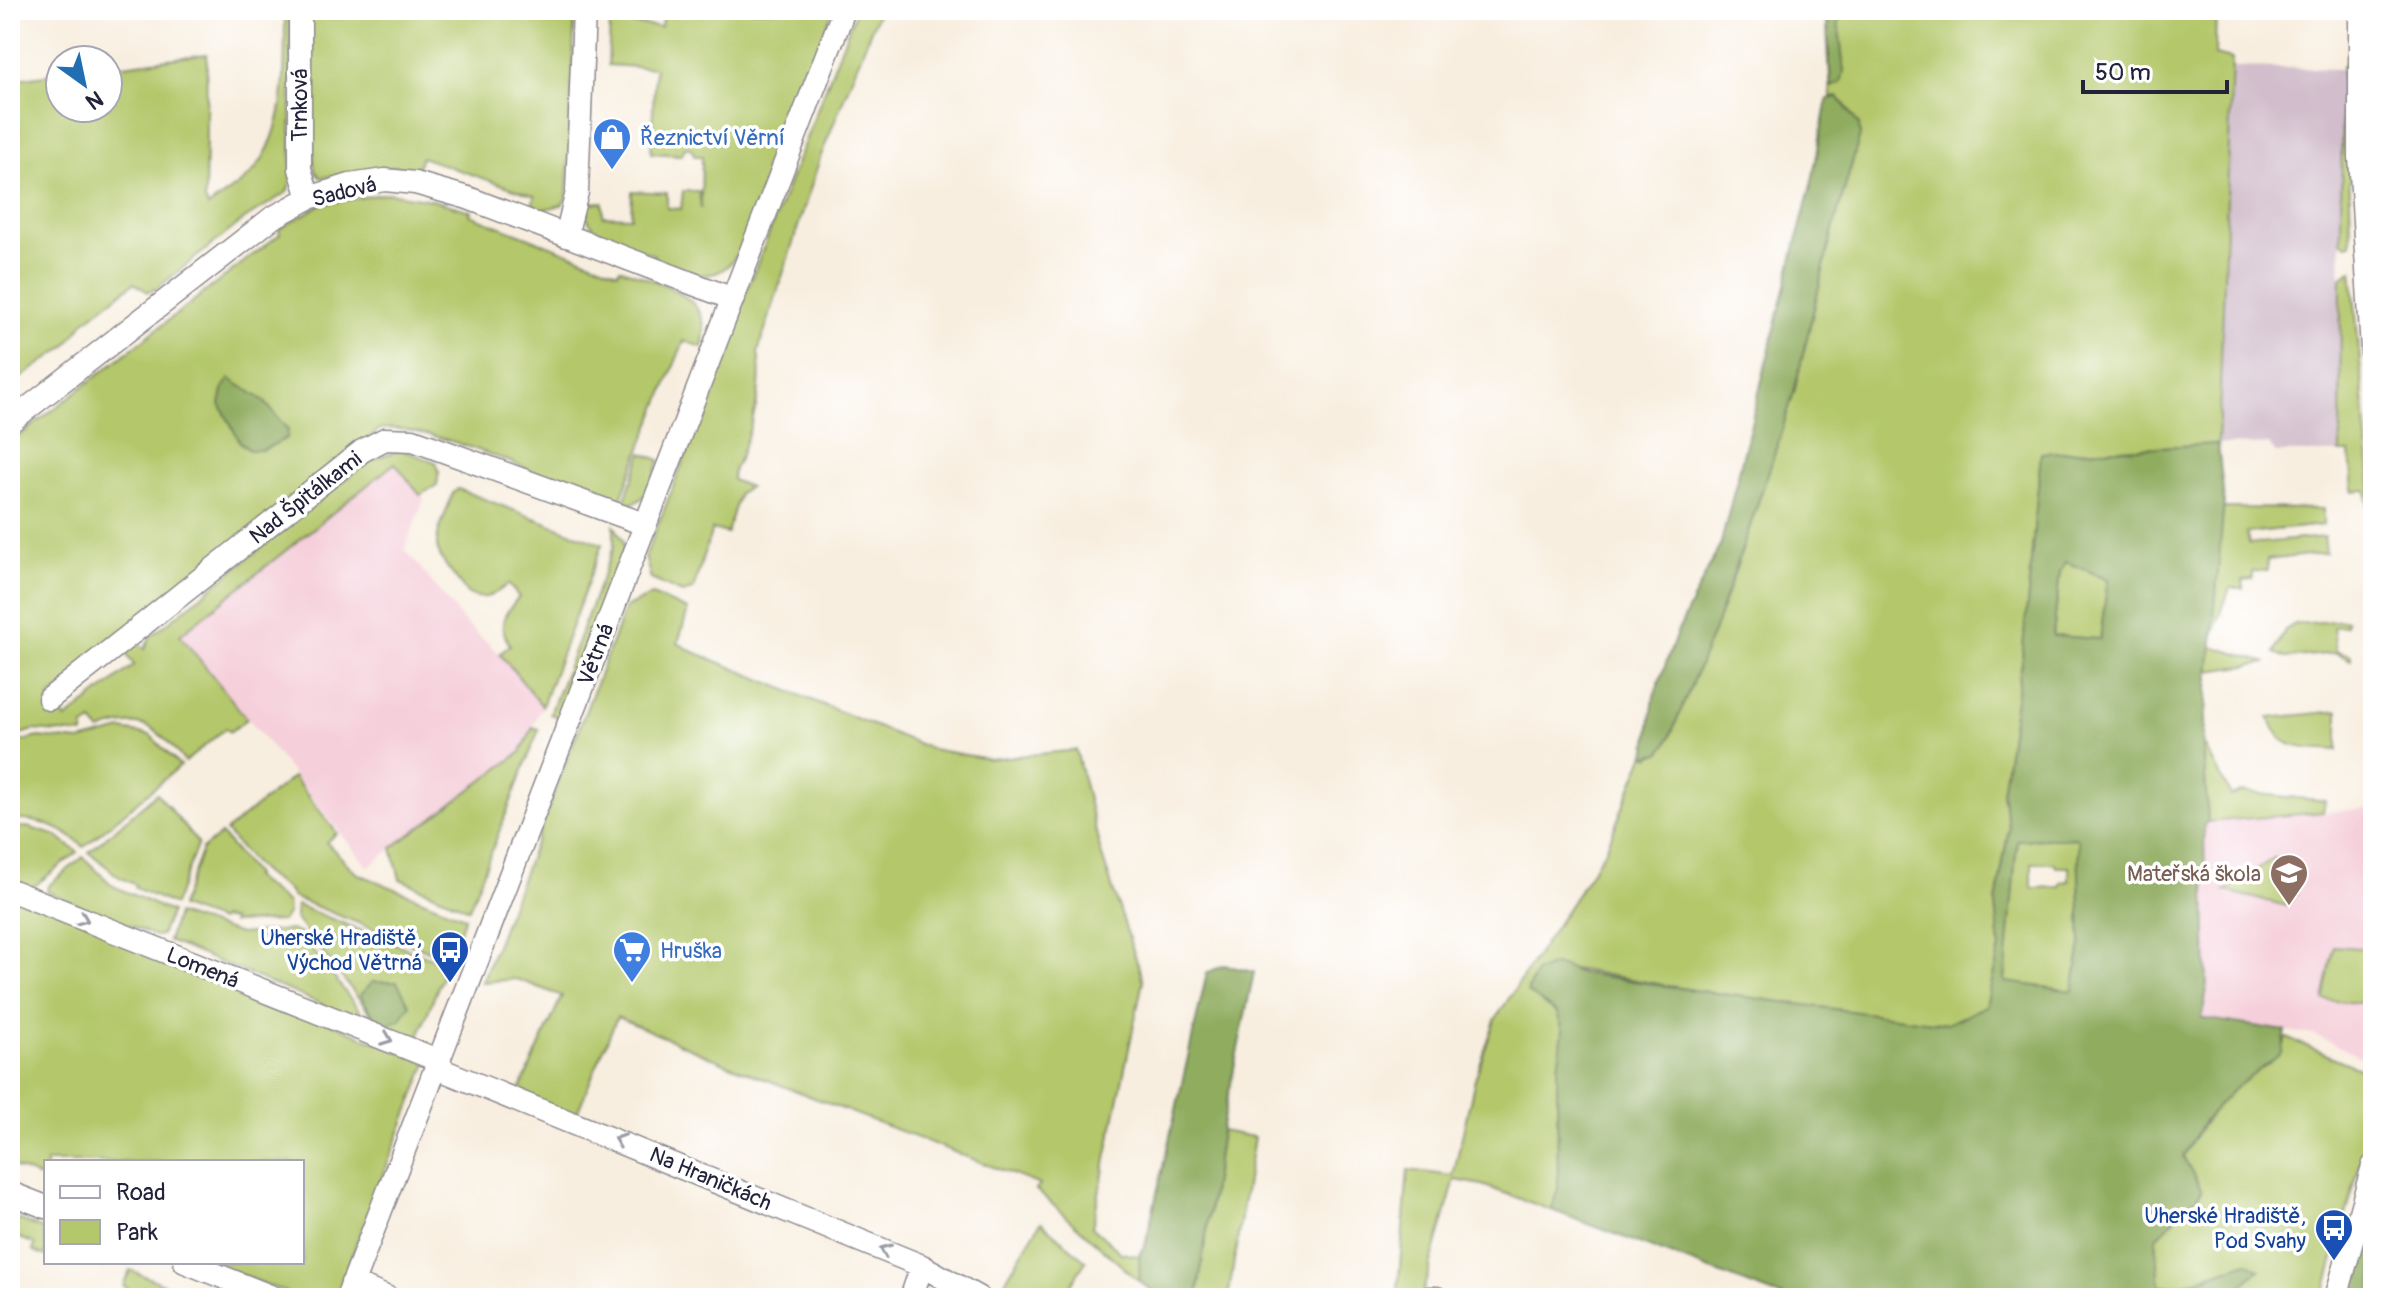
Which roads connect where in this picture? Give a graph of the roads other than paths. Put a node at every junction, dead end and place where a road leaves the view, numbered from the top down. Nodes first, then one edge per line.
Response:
1 (300, 10) edge
2 (584, 10) edge
3 (844, 10) edge
4 (2360, 10) edge
5 (309, 198) junction
6 (566, 236) junction
7 (733, 299) junction
8 (2373, 365) edge
9 (10, 422) edge
10 (644, 524) junction
11 (49, 699) dead end
12 (10, 890) edge
13 (439, 1064) junction
14 (2373, 1166) edge
15 (10, 1193) edge
16 (44, 1206) edge
17 (2365, 1226) edge
18 (190, 1264) edge
19 (922, 1266) junction
20 (350, 1291) edge
21 (275, 1298) edge
22 (388, 1298) edge
23 (911, 1298) edge
24 (979, 1298) edge
25 (2336, 1298) edge

1 - 5 street, Trnková
2 - 6 street
3 - 7 street, Větrná
4 - 8 street
5 - 6 street, Sadová
5 - 9 street, Sadová
6 - 7 street, Sadová
7 - 10 street, Větrná
10 - 11 street, Nad Špitálkami
10 - 13 street, Větrná
12 -> 13 street, Lomená
19 -> 13 street, Na Hraničkách
13 - 20 street, Větrná
14 - 17 street
15 - 16 street
17 - 25 street
18 - 21 street
19 - 23 street
19 - 24 street, Na Hraničkách
20 - 22 street

